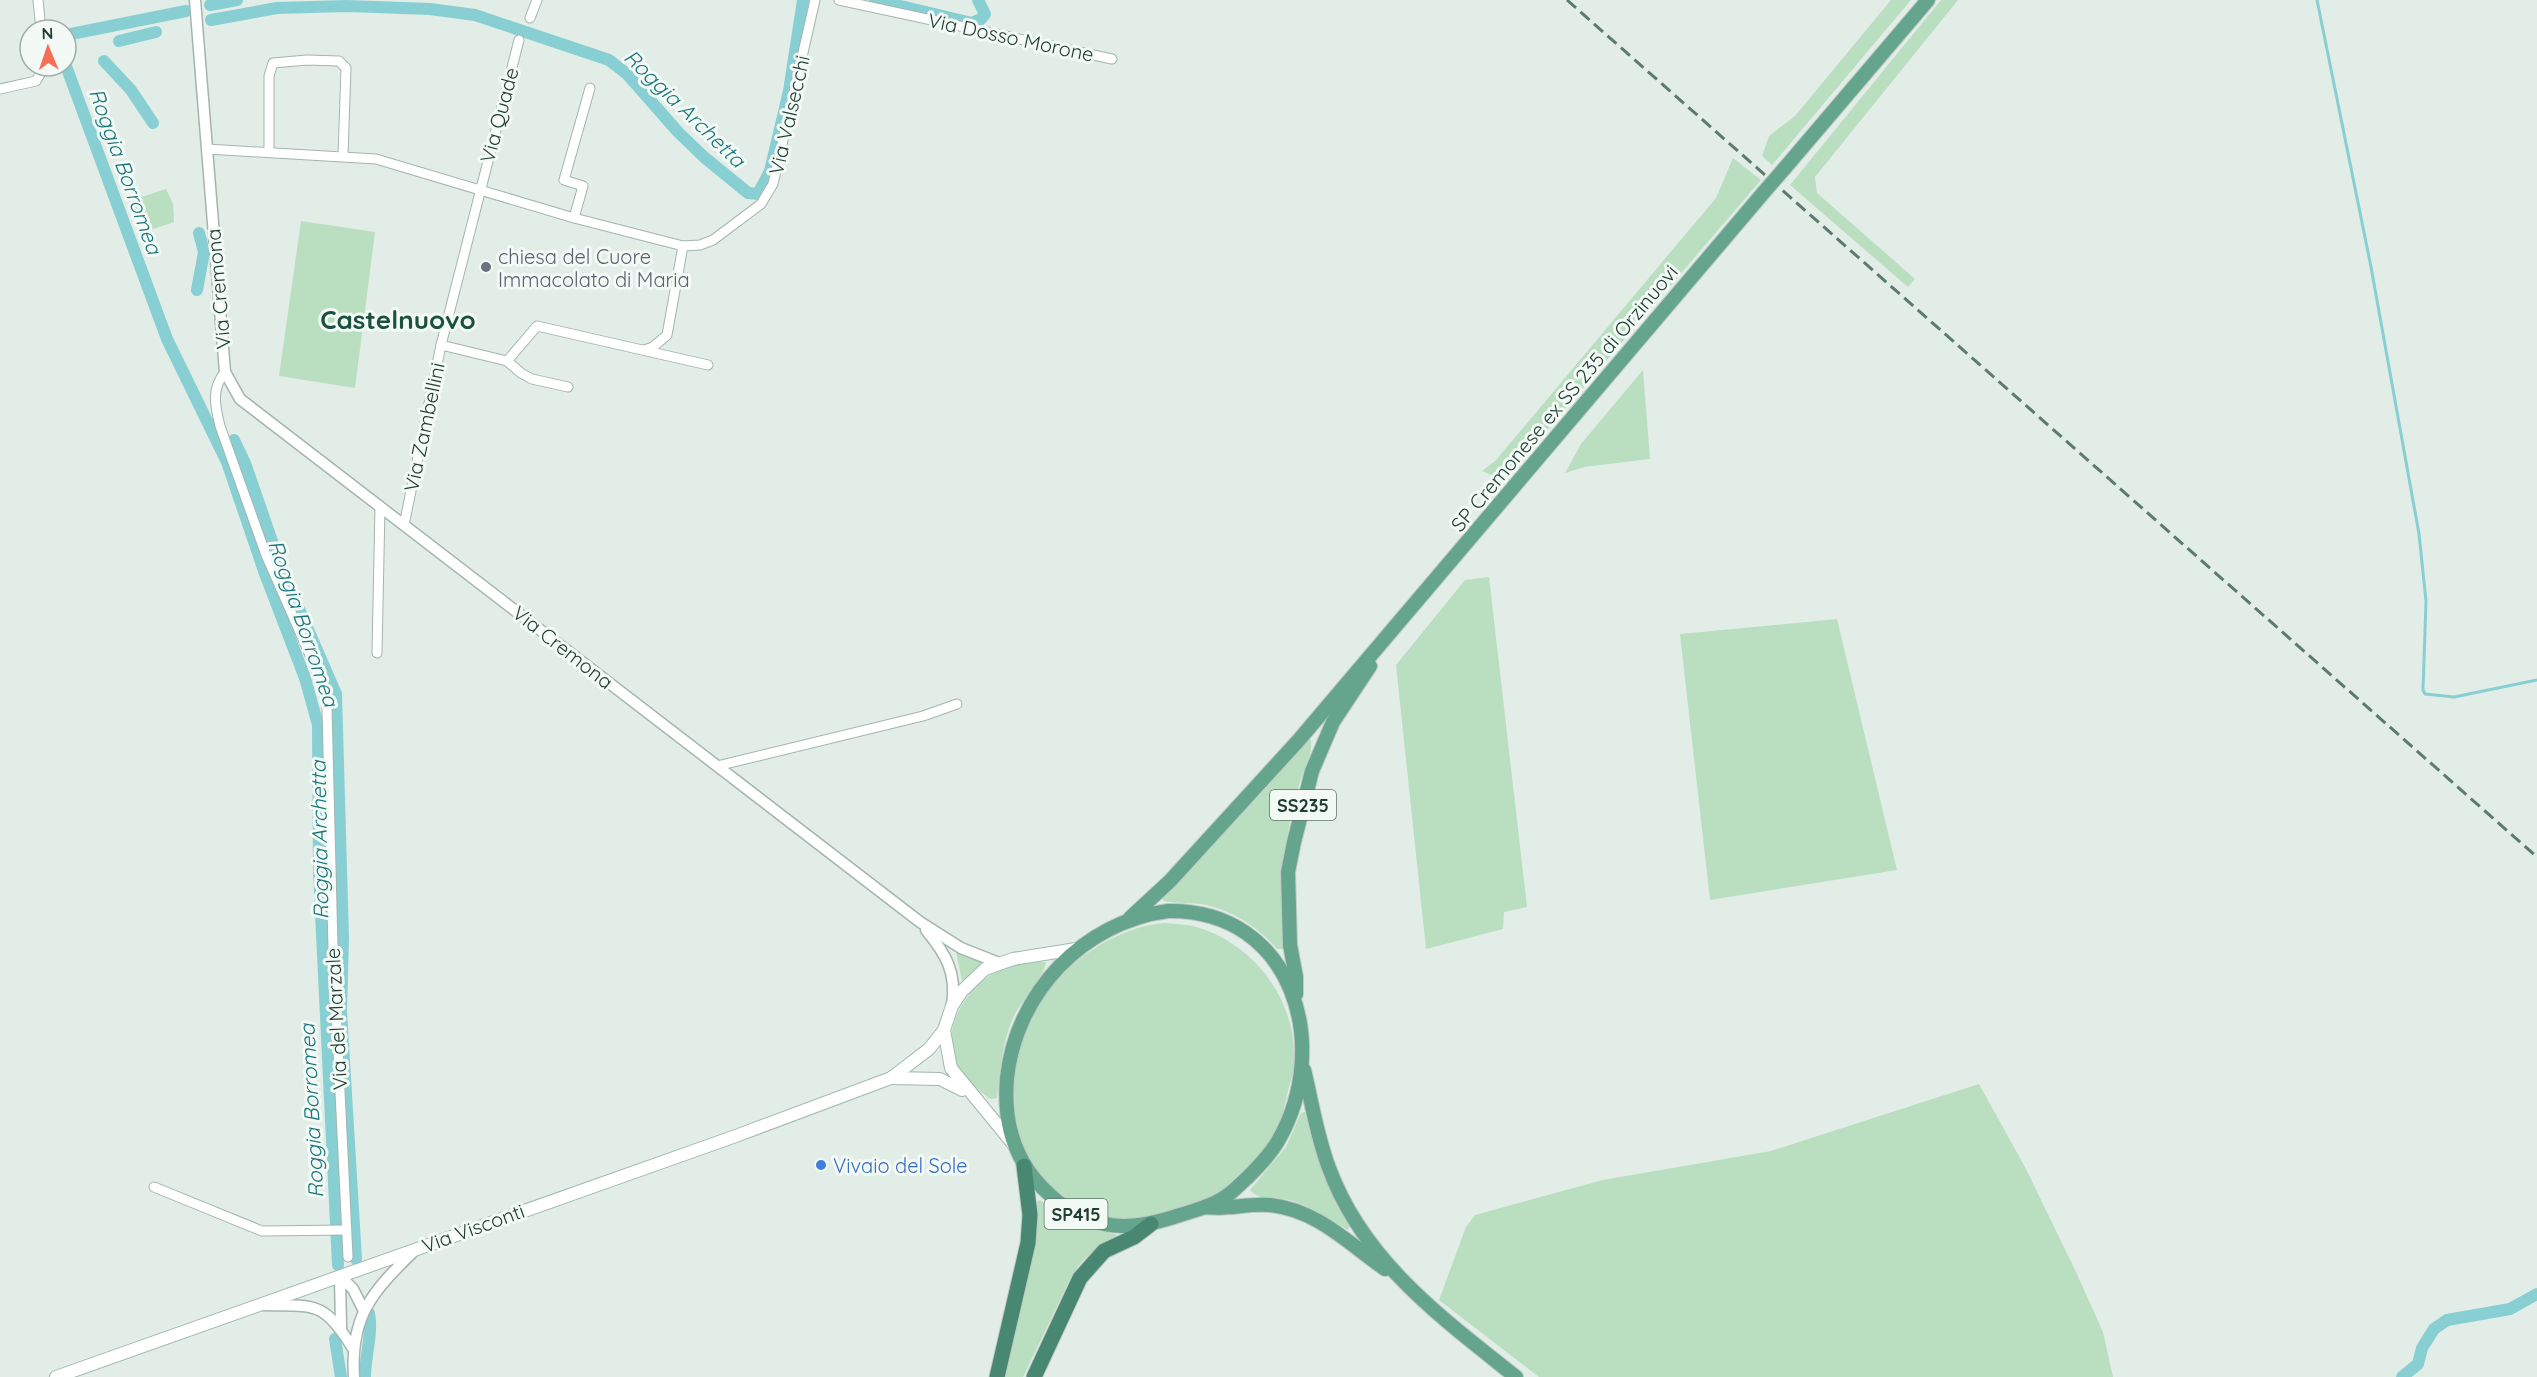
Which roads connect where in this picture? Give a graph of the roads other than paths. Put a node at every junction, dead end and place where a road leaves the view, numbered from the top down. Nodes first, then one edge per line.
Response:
1 (38, 0) edge
2 (195, 0) edge
3 (537, 0) edge
4 (815, 0) edge
5 (839, 0) edge
6 (1928, 0) edge
7 (40, 18) edge
8 (530, 18) dead end
9 (519, 40) dead end
10 (1112, 58) dead end
11 (38, 78) edge
12 (590, 88) dead end
13 (0, 89) edge
14 (207, 149) junction
15 (269, 152) junction
16 (343, 155) junction
17 (479, 189) junction
18 (574, 218) junction
19 (683, 246) junction
20 (441, 345) junction
21 (641, 350) junction
22 (507, 361) junction
23 (708, 364) dead end
24 (225, 372) junction
25 (568, 387) dead end
26 (380, 506) junction
27 (404, 525) junction
28 (1392, 629) junction
29 (377, 653) dead end
30 (957, 704) dead end
31 (717, 766) junction
32 (1130, 918) junction
33 (920, 922) junction
34 (1076, 949) junction
35 (999, 963) junction
36 (1296, 1002) junction
37 (952, 1006) junction
38 (944, 1030) junction
39 (1303, 1065) junction
40 (891, 1078) junction
41 (979, 1104) junction
42 (1014, 1145) junction
43 (1024, 1166) junction
44 (154, 1187) dead end
45 (1205, 1207) junction
46 (1151, 1224) junction
47 (346, 1230) junction
48 (417, 1248) junction
49 (348, 1257) dead end
50 (1394, 1275) junction
51 (340, 1276) junction
52 (261, 1305) junction
53 (364, 1311) junction
54 (341, 1329) junction
55 (352, 1347) junction
56 (56, 1377) edge
57 (354, 1377) edge
58 (997, 1377) edge
59 (1034, 1377) edge
60 (1516, 1377) edge

1 - 7 street
2 - 14 street, Via Cremona
3 - 8 street
4 - 19 street, Via Valsecchi
5 - 10 street, Via Dosso Morone
6 - 28 main road, SP Cremonese ex SS 235 di Orzinuovi, bridge
9 - 17 street, Via Quade
11 - 13 street
12 - 18 street
14 - 15 street, Via Valsecchi
14 - 24 street, Via Cremona
15 - 16 street, Via Valsecchi
15 - 16 street
16 - 17 street, Via Valsecchi
17 - 18 street, Via Valsecchi
17 - 20 street, Via Zambellini
18 - 19 street, Via Valsecchi
19 - 21 street
20 - 22 street
20 - 27 street, Via Zambellini
21 - 22 street
21 - 23 street
22 - 25 street
24 - 26 street, Via Cremona
24 - 47 street, Via del Marzale
26 - 27 street, Via Cremona
26 - 29 street
27 - 31 street, Via Cremona
28 - 32 main road, SS235
28 - 36 main road, SS235
30 - 31 street
31 - 33 street, Via Cremona
32 - 34 main road, SP415
32 - 36 main road, SP415
33 - 35 street, Via Cremona
33 - 37 street, Via Cremona
34 - 35 main road
34 - 42 main road, SP415
35 - 37 main road
36 - 39 main road, SP415
37 - 38 main road
38 - 40 main road
38 - 41 main road
39 - 45 main road, SP415
39 - 50 main road, SP415
40 - 41 main road
40 - 48 main road, Via Visconti
41 - 42 main road
42 - 43 main road, SP415
43 - 46 main road, SP415
43 - 58 highway, SP415
44 - 47 street
45 - 46 main road, SP415
45 - 50 main road, SP415
46 - 59 highway, SP415
47 - 49 street, Via del Marzale
48 - 51 main road, Via Visconti
48 - 53 street
50 - 60 main road, SP415
51 - 52 main road, Via Visconti
51 - 53 street
51 - 54 street
52 - 54 street
52 - 56 main road, Via Visconti
53 - 55 street
54 - 55 street
55 - 57 street

